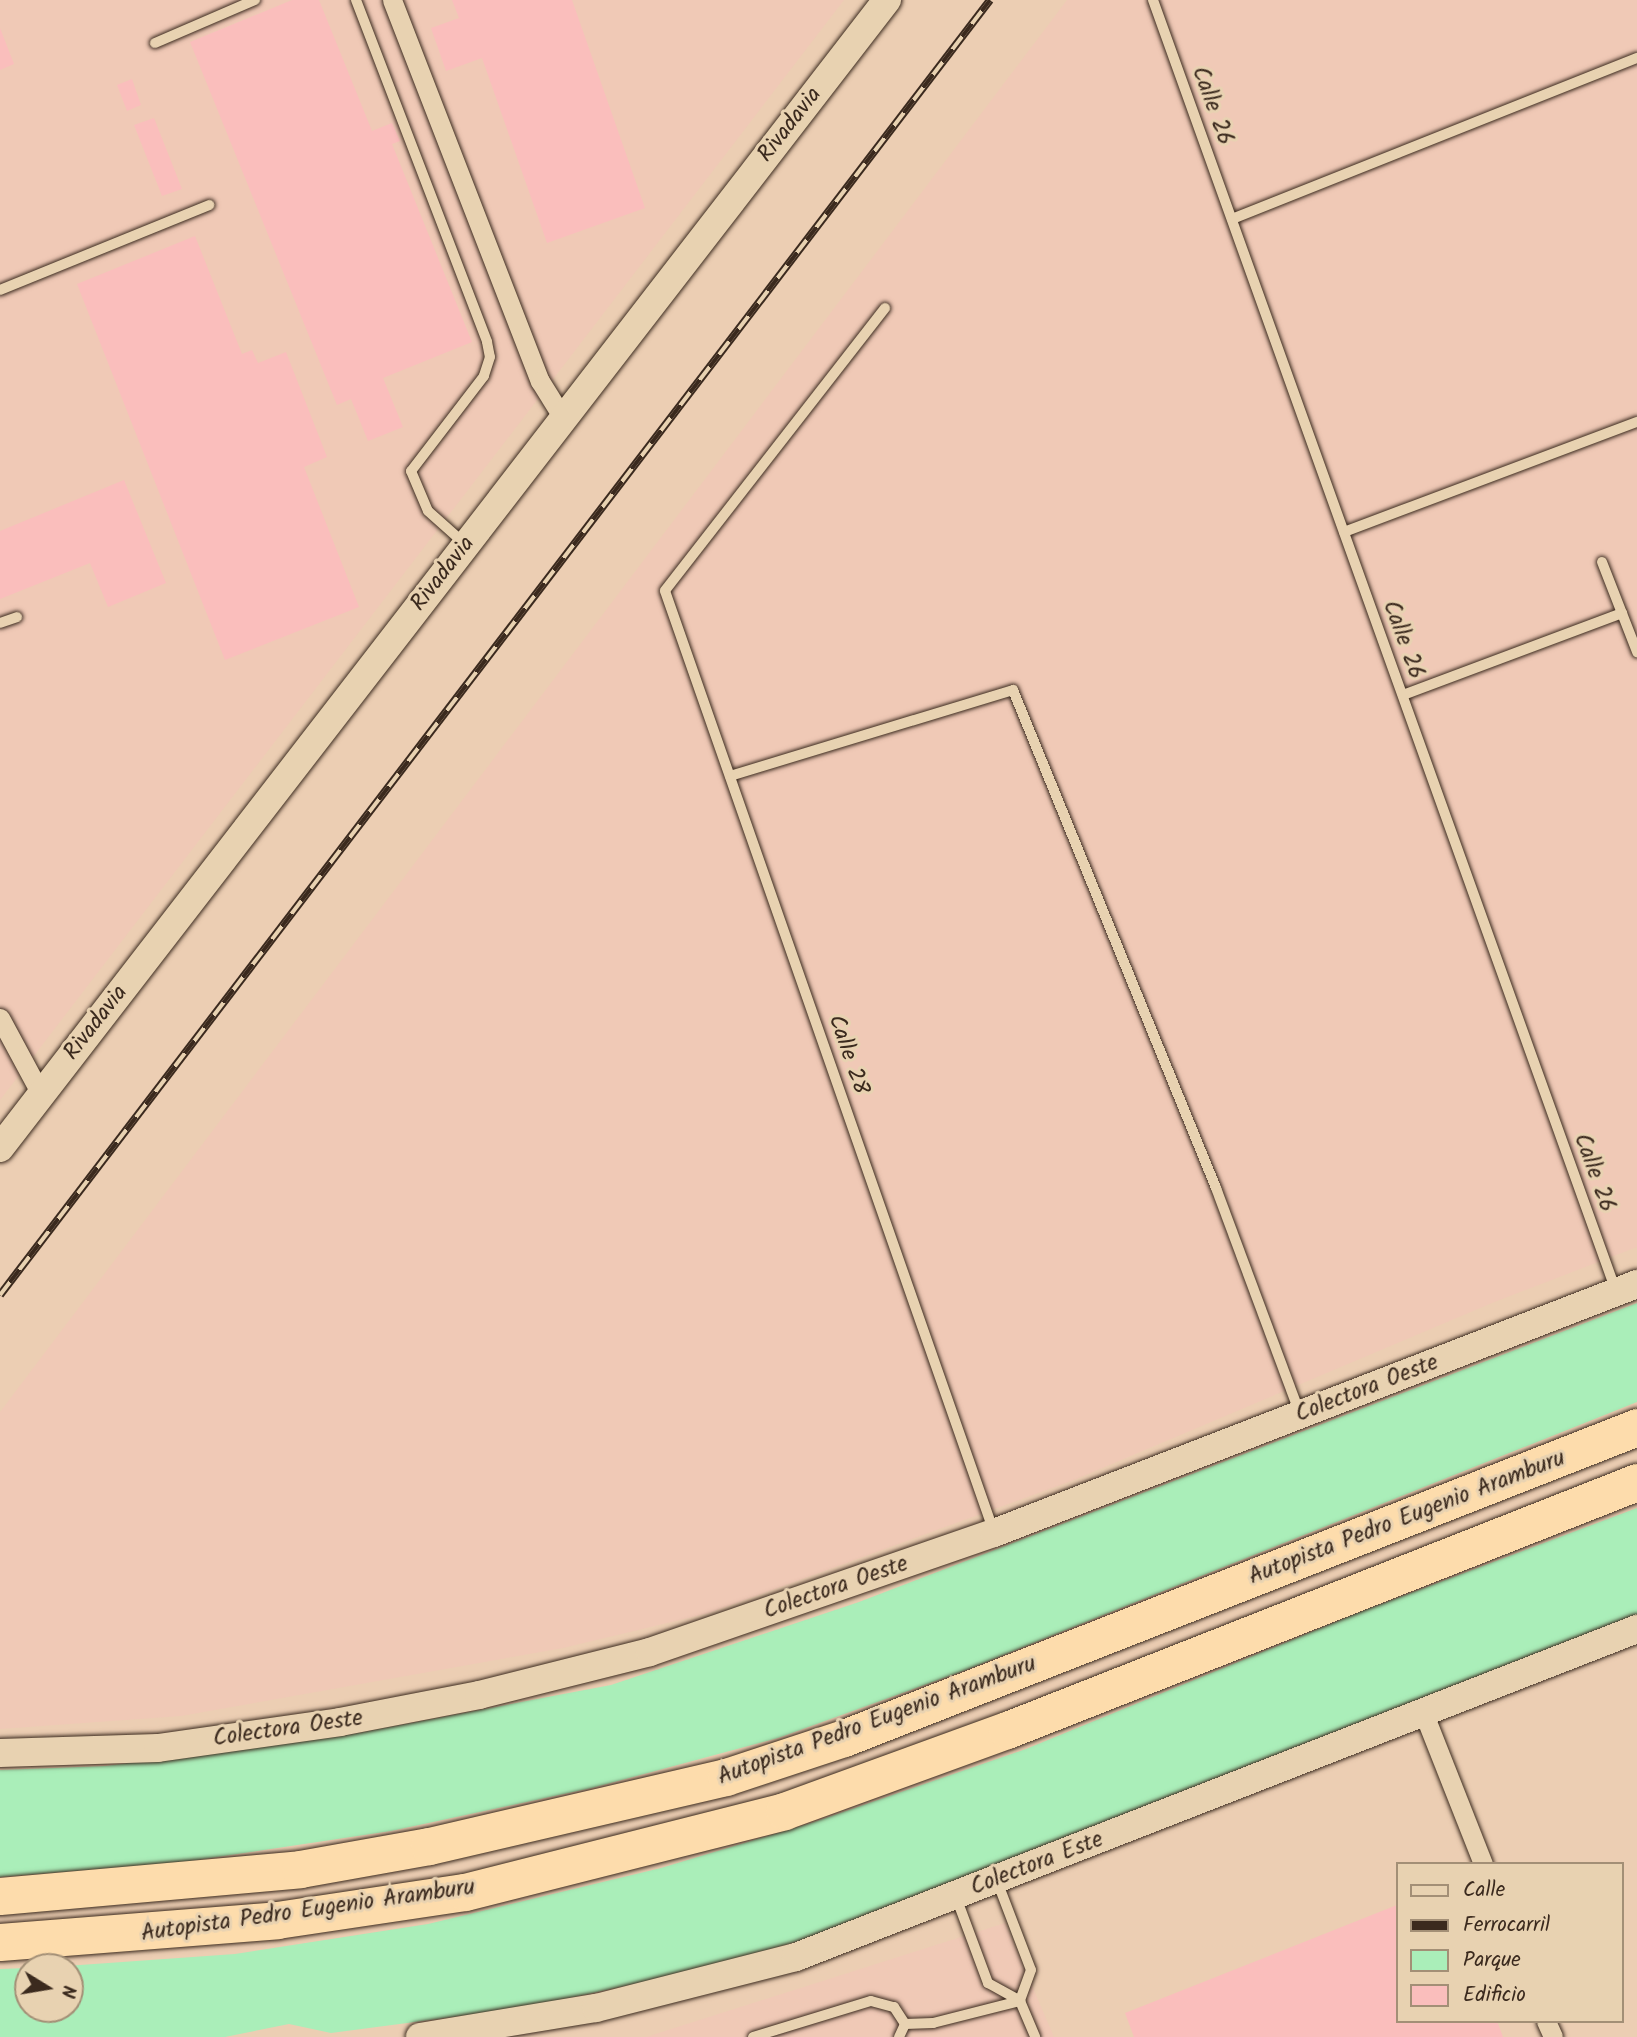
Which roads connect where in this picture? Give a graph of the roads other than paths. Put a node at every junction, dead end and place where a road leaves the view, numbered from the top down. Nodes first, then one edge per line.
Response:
1 (255, 0) edge
2 (356, 0) edge
3 (392, 0) edge
4 (887, 0) edge
5 (1153, 0) edge
6 (155, 43) dead end
7 (1637, 58) edge
8 (209, 205) dead end
9 (1232, 219) junction
10 (0, 290) edge
11 (885, 308) dead end
12 (564, 418) junction
13 (1637, 422) edge
14 (1344, 532) junction
15 (466, 545) junction
16 (1602, 562) dead end
17 (1622, 613) junction
18 (18, 617) dead end
19 (0, 623) edge
20 (1637, 652) edge
21 (1403, 695) junction
22 (730, 776) junction
23 (0, 1018) edge
24 (41, 1094) junction
25 (0, 1148) edge
26 (1627, 1288) edge
27 (1301, 1414) junction
28 (1637, 1427) edge
29 (1637, 1482) edge
30 (994, 1533) junction
31 (1637, 1629) edge
32 (1424, 1714) junction
33 (0, 1753) edge
34 (1482, 1862) edge
35 (996, 1879) junction
36 (955, 1895) junction
37 (0, 1896) edge
38 (0, 1942) edge
39 (1020, 2001) junction
40 (905, 2024) junction
41 (420, 2037) edge
42 (753, 2037) edge
43 (899, 2037) edge
44 (1035, 2037) edge

1 - 6 lane
2 - 15 lane
3 - 12 street
4 - 12 street, Rivadavia
5 - 9 lane, Calle 26
7 - 9 lane
8 - 10 lane
9 - 14 lane, Calle 26
11 - 22 lane, Calle 28
12 - 15 street, Rivadavia
13 - 14 lane
14 - 21 lane, Calle 26
15 - 24 street, Rivadavia
16 - 17 lane
17 - 20 lane
17 - 21 lane
18 - 19 lane
21 - 26 lane, Calle 26
22 - 27 lane
22 - 30 lane, Calle 28
23 - 24 street
24 - 25 street, Rivadavia
26 - 27 street, Colectora Oeste
27 - 30 street, Colectora Oeste
28 - 37 highway, Autopista Pedro Eugenio Aramburu
29 - 38 highway, Autopista Pedro Eugenio Aramburu
30 - 33 street, Colectora Oeste
31 - 32 street, Colectora Este
32 - 34 street
32 - 35 street, Colectora Este
35 - 36 street, Colectora Este
35 - 39 lane
36 - 39 lane
36 - 41 street, Colectora Este
39 - 40 lane
39 - 44 lane
40 - 42 lane
40 - 43 lane

